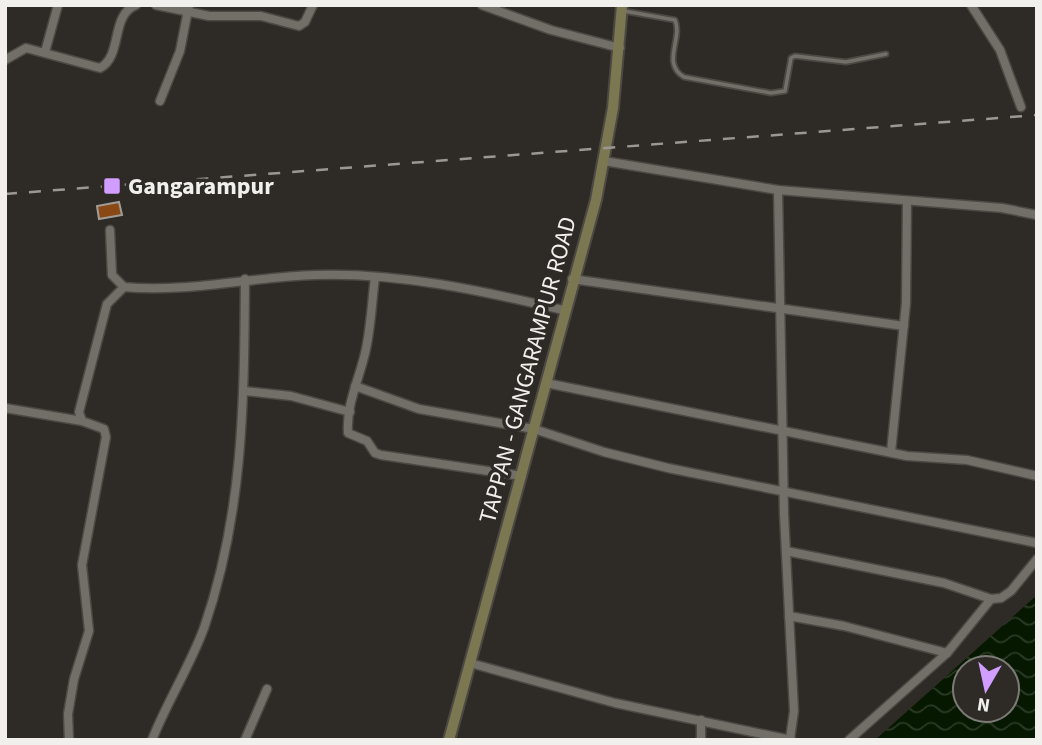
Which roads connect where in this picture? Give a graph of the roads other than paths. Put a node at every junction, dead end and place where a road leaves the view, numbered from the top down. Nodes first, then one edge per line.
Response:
1 (58, 5) edge
2 (136, 5) edge
3 (156, 5) edge
4 (313, 5) edge
5 (482, 5) edge
6 (971, 5) edge
7 (622, 8) edge
8 (188, 9) edge
9 (620, 48) junction
10 (45, 52) junction
11 (886, 54) dead end
12 (5, 60) edge
13 (160, 101) dead end
14 (1021, 107) dead end
15 (604, 161) junction
16 (778, 190) junction
17 (907, 202) junction
18 (1037, 215) edge
19 (110, 230) dead end
20 (375, 277) junction
21 (245, 279) junction
22 (572, 279) junction
23 (124, 287) junction
24 (779, 309) junction
25 (563, 310) junction
26 (904, 326) junction
27 (546, 383) junction
28 (355, 386) junction
29 (245, 391) junction
30 (5, 408) edge
31 (349, 412) junction
32 (82, 421) junction
33 (534, 429) junction
34 (783, 432) junction
35 (891, 452) junction
36 (522, 476) junction
37 (1037, 476) edge
38 (784, 492) junction
39 (1037, 543) edge
40 (786, 551) junction
41 (1037, 559) edge
42 (991, 599) junction
43 (789, 616) junction
44 (947, 653) junction
45 (470, 663) junction
46 (267, 689) dead end
47 (701, 720) junction
48 (69, 740) edge
49 (152, 740) edge
50 (245, 740) edge
51 (449, 740) edge
52 (701, 740) edge
53 (790, 740) edge
54 (849, 740) edge

1 - 10 street
2 - 10 street
3 - 8 street
4 - 8 street
5 - 9 street
6 - 14 street
7 - 9 main road, TAPPAN - GANGARAMPUR ROAD
7 - 11 lane
8 - 13 street
9 - 15 main road, TAPPAN - GANGARAMPUR ROAD
10 - 12 street
15 - 16 street
15 - 22 main road, TAPPAN - GANGARAMPUR ROAD
16 - 17 street
16 - 24 street
17 - 18 street
17 - 26 street
19 - 23 street
20 - 21 street
20 - 25 street
20 - 28 street
21 - 23 street
21 - 29 street
22 - 24 street
22 - 25 main road, TAPPAN - GANGARAMPUR ROAD
23 - 32 street
24 - 26 street
24 - 34 street
25 - 27 main road, TAPPAN - GANGARAMPUR ROAD
26 - 35 street
27 - 33 main road, TAPPAN - GANGARAMPUR ROAD
27 - 34 street
28 - 31 street
28 - 33 street
29 - 31 street
29 - 49 street
30 - 32 street
31 - 36 street
32 - 48 street
33 - 36 main road, TAPPAN - GANGARAMPUR ROAD
33 - 38 street
34 - 35 street
34 - 38 street
35 - 37 street
36 - 45 main road, TAPPAN - GANGARAMPUR ROAD
38 - 39 street
38 - 40 street
40 - 42 street
40 - 43 street
41 - 42 street
42 - 44 street
43 - 44 street
43 - 53 street
44 - 54 street
45 - 47 street
45 - 51 main road, TAPPAN - GANGARAMPUR ROAD
46 - 50 street
47 - 52 street
47 - 53 street

